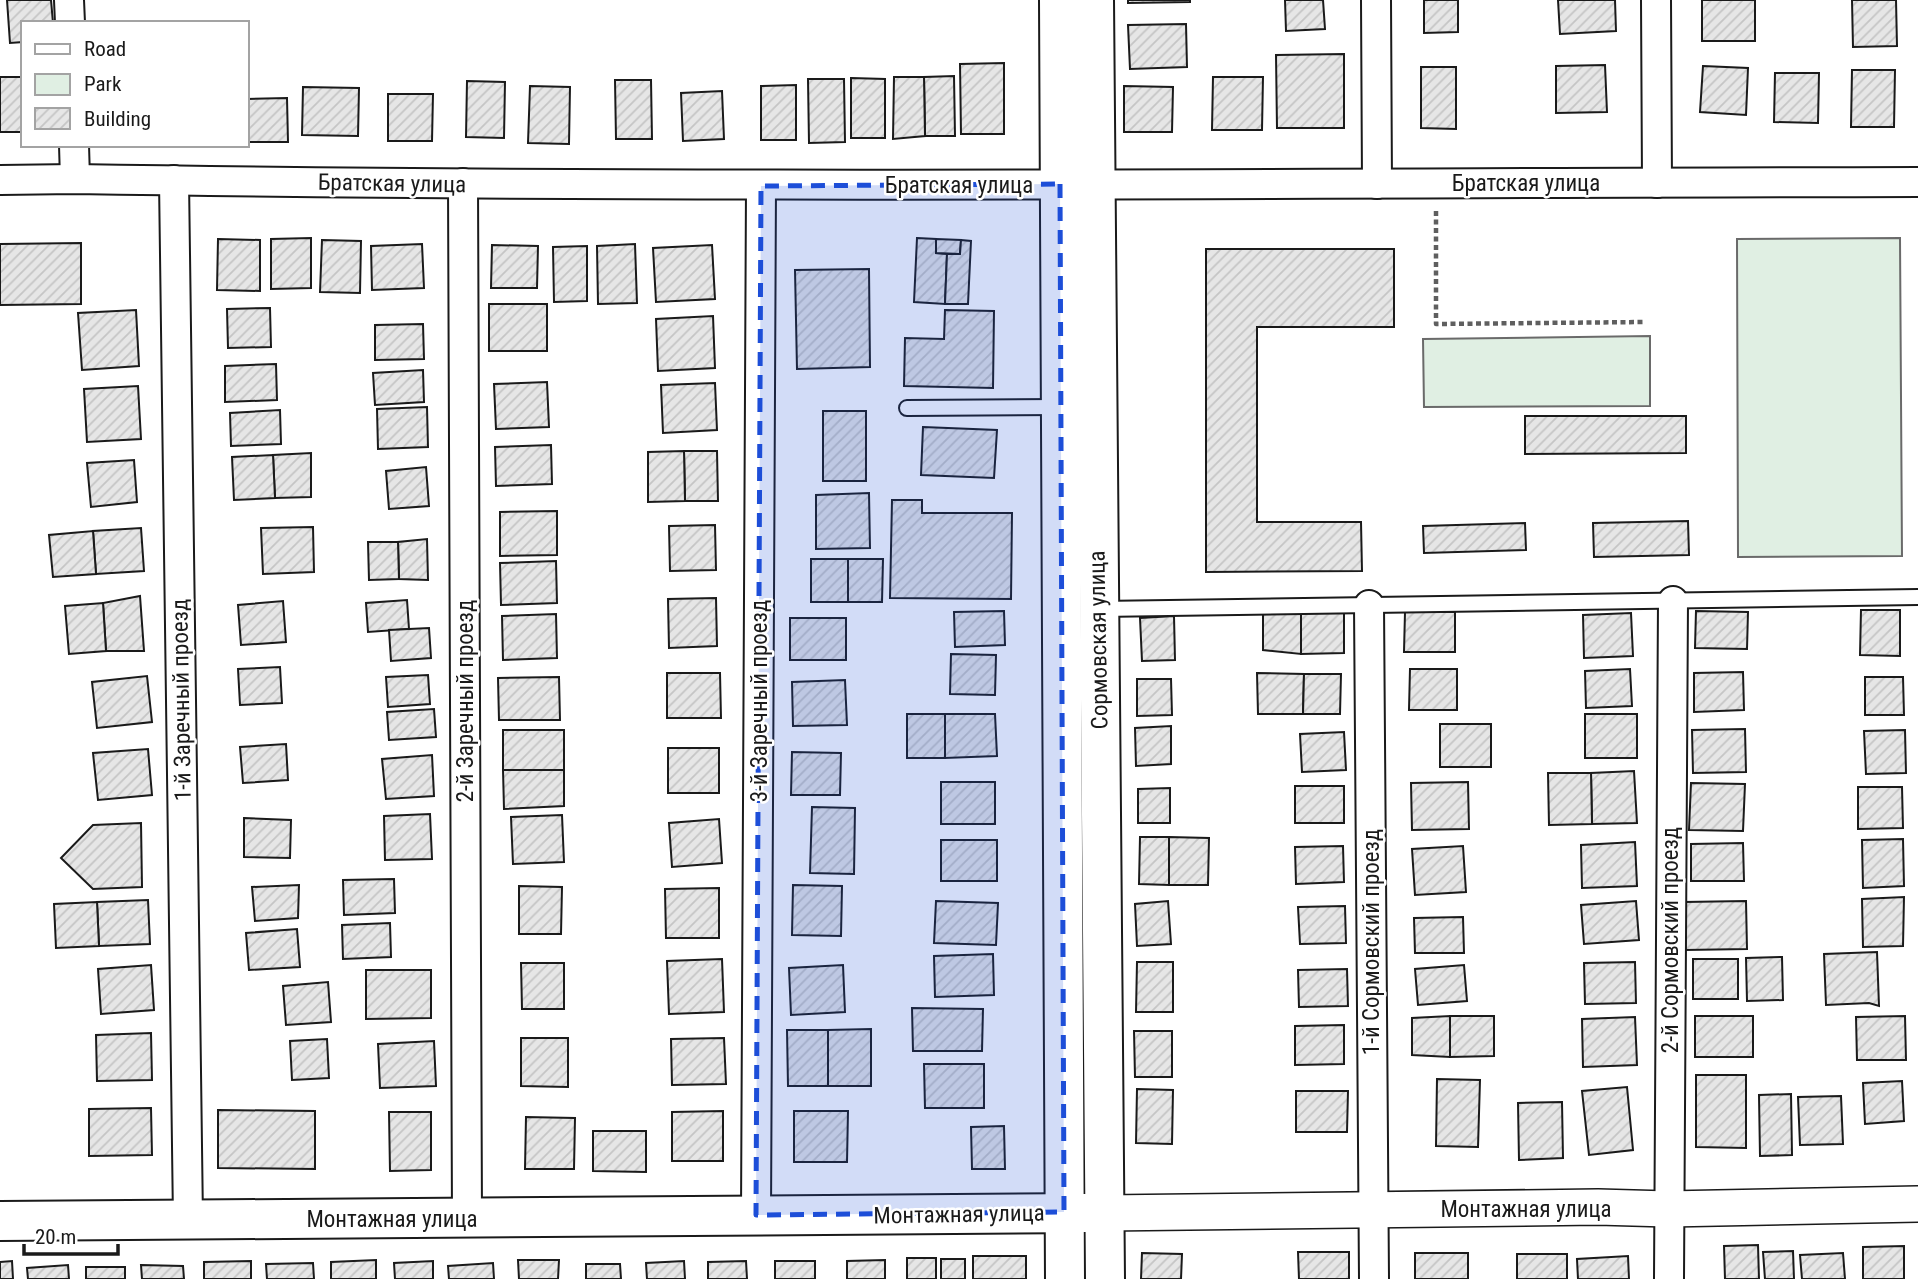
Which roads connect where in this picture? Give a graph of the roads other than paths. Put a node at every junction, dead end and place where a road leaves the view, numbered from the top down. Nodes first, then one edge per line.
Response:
1 (69, 0) edge
2 (1059, 0) edge
3 (1094, 0) edge
4 (1376, 0) edge
5 (1656, 0) edge
6 (70, 21) edge
7 (74, 147) edge
8 (75, 178) junction
9 (0, 180) edge
10 (174, 180) junction
11 (1918, 182) edge
12 (463, 183) junction
13 (1657, 183) junction
14 (1078, 184) junction
15 (1377, 184) junction
16 (761, 186) junction
17 (1062, 407) junction
18 (907, 408) dead end
19 (1918, 597) edge
20 (1673, 601) junction
21 (1369, 605) junction
22 (1098, 609) junction
23 (1918, 1204) edge
24 (1668, 1209) junction
25 (1373, 1210) junction
26 (1064, 1212) junction
27 (1105, 1213) junction
28 (756, 1215) junction
29 (467, 1219) junction
30 (188, 1220) junction
31 (0, 1221) edge
32 (1065, 1279) edge
33 (1105, 1279) edge
34 (1374, 1279) edge
35 (1669, 1279) edge

1 - 6 street
2 - 14 main road, Сормовская улица
3 - 14 main road, Сормовская улица
4 - 15 street
5 - 13 street
7 - 8 street
8 - 9 street, Братская улица
8 - 10 street, Братская улица
10 - 12 street, Братская улица
10 - 30 street, 1-й Заречный проезд
11 - 13 street, Братская улица
12 - 16 street, Братская улица
12 - 29 street, 2-й Заречный проезд
13 - 15 street, Братская улица
14 - 15 street, Братская улица
14 - 16 street, Братская улица
14 - 17 main road, Сормовская улица
14 - 22 main road, Сормовская улица
16 - 28 street, 3-й Заречный проезд
17 - 18 lane
17 - 26 main road, Сормовская улица
19 - 20 lane
20 - 21 lane
20 - 24 street, 2-й Сормовский проезд
21 - 22 lane
21 - 25 street, 1-й Сормовский проезд
22 - 27 main road, Сормовская улица
23 - 24 street, Монтажная улица
24 - 25 street, Монтажная улица
24 - 35 street, 2-й Сормовский проезд
25 - 27 street, Монтажная улица
25 - 34 street, 1-й Сормовский проезд
26 - 27 main road, Монтажная улица
26 - 28 main road, Монтажная улица
26 - 32 main road, Сормовская улица
27 - 33 main road, Сормовская улица
28 - 29 main road, Монтажная улица
29 - 30 main road, Монтажная улица
30 - 31 main road, Монтажная улица

